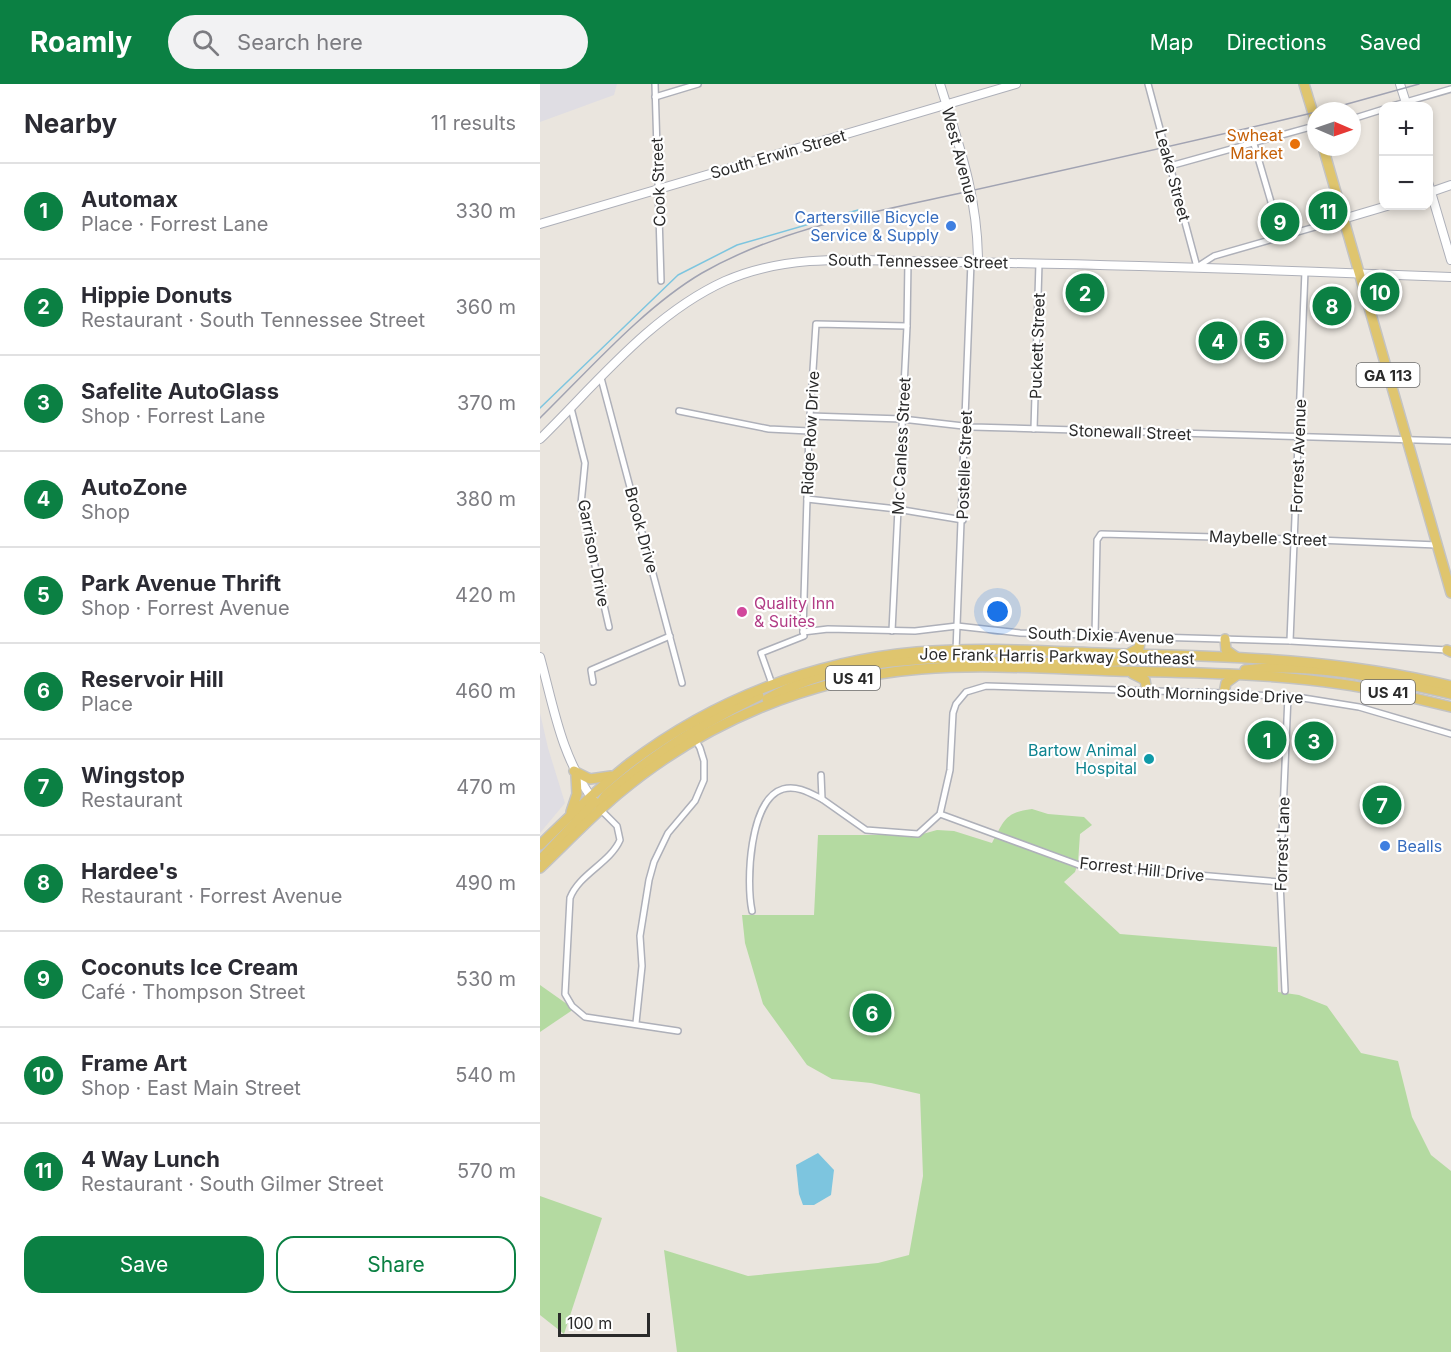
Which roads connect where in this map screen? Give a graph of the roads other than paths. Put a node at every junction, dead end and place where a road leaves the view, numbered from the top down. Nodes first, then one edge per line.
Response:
1 (655, 84) edge
2 (698, 84) edge
3 (940, 84) edge
4 (1017, 84) edge
5 (1148, 84) edge
6 (1304, 84) edge
7 (1400, 84) edge
8 (1451, 89) edge
9 (655, 97) junction
10 (1309, 102) edge
11 (1405, 102) edge
12 (1412, 102) edge
13 (947, 105) junction
14 (1379, 110) edge
15 (1361, 116) edge
16 (1307, 127) edge
17 (1254, 144) junction
18 (1326, 156) edge
19 (1170, 166) junction
20 (1451, 185) edge
21 (659, 189) junction
22 (1433, 191) edge
23 (1433, 202) edge
24 (1379, 208) edge
25 (1343, 219) junction
26 (540, 224) edge
27 (1281, 237) junction
28 (1451, 260) edge
29 (908, 261) junction
30 (974, 262) junction
31 (1039, 263) junction
32 (1197, 267) junction
33 (1305, 271) junction
34 (1359, 273) junction
35 (1451, 277) edge
36 (661, 281) dead end
37 (907, 326) junction
38 (601, 378) junction
39 (571, 408) junction
40 (679, 411) dead end
41 (810, 416) junction
42 (902, 419) junction
43 (966, 427) junction
44 (1034, 429) junction
45 (809, 431) junction
46 (1299, 437) junction
47 (540, 439) edge
48 (1407, 440) junction
49 (1451, 441) edge
50 (807, 499) junction
51 (897, 510) junction
52 (963, 520) junction
53 (1294, 539) junction
54 (1437, 545) junction
55 (1451, 593) edge
56 (957, 626) junction
57 (609, 627) dead end
58 (892, 631) junction
59 (802, 632) junction
60 (670, 636) junction
61 (1095, 636) junction
62 (1141, 637) junction
63 (1225, 639) junction
64 (1290, 641) junction
65 (1450, 650) edge
66 (1130, 654) junction
67 (1161, 654) junction
68 (540, 657) edge
69 (1236, 657) junction
70 (956, 659) junction
71 (1122, 671) junction
72 (1225, 674) junction
73 (1239, 675) junction
74 (784, 680) junction
75 (1451, 680) edge
76 (592, 682) dead end
77 (682, 683) dead end
78 (1436, 683) junction
79 (772, 684) junction
80 (1451, 686) edge
81 (1147, 691) junction
82 (1224, 693) junction
83 (1451, 694) edge
84 (1288, 696) junction
85 (1451, 707) edge
86 (1451, 734) edge
87 (695, 739) junction
88 (575, 773) junction
89 (616, 774) junction
90 (821, 775) dead end
91 (822, 799) junction
92 (595, 803) junction
93 (940, 814) junction
94 (566, 820) junction
95 (540, 845) edge
96 (540, 862) edge
97 (540, 868) edge
98 (1280, 882) junction
99 (752, 911) dead end
100 (1285, 992) dead end
101 (636, 1023) junction
102 (678, 1031) dead end

1 - 9 street, Cook Street
2 - 9 street
3 - 13 street, West Avenue
4 - 13 street, South Erwin Street
5 - 19 street, Leake Street
6 - 10 main road
7 - 11 street
8 - 12 street
9 - 21 street, Cook Street
13 - 21 street, South Erwin Street
13 - 30 street, West Avenue
14 - 15 street
16 - 17 street
17 - 19 street
17 - 27 street
18 - 25 main road
19 - 32 street, Leake Street
20 - 22 street
21 - 26 street, South Erwin Street
21 - 36 street, Cook Street
23 - 28 street
24 - 25 street
25 - 27 street
25 - 34 main road
27 - 32 street
29 - 30 street, South Tennessee Street
29 - 37 street, Mc Canless Street
29 - 38 street, South Tennessee Street
30 - 31 street, South Tennessee Street
30 - 43 street, Postelle Street
31 - 32 street, South Tennessee Street
31 - 44 street, Puckett Street
32 - 33 street, South Tennessee Street
33 - 34 street, South Tennessee Street
33 - 46 street, Forrest Avenue
34 - 35 street, South Tennessee Street
34 - 48 main road, GA 113
37 - 41 street, Ridge Row Drive
37 - 42 street, Mc Canless Street
38 - 39 street, South Tennessee Street
38 - 60 street, Brook Drive
39 - 47 street, South Tennessee Street
39 - 57 street, Garrison Drive
40 - 45 street
41 - 42 street, Stonewall Street
41 - 45 street, Ridge Row Drive
42 - 43 street, Stonewall Street
42 - 51 street, Mc Canless Street
43 - 44 street, Stonewall Street
43 - 52 street, Postelle Street
44 - 46 street, Stonewall Street
45 - 50 street, Ridge Row Drive
46 - 48 street, Stonewall Street
46 - 53 street, Forrest Avenue
48 - 49 street, Stonewall Street
48 - 54 main road, GA 113
50 - 51 street
50 - 59 street, Ridge Row Drive
51 - 52 street
51 - 58 street, Mc Canless Street
52 - 56 street, Postelle Street
53 - 54 street, Maybelle Street
53 - 61 street, Maybelle Street
53 - 64 street, Forrest Avenue
54 - 55 main road, GA 113
56 - 58 street, South Dixie Avenue
56 - 61 street, South Dixie Avenue
56 - 70 street, Postelle Street
58 - 59 street, South Dixie Avenue
59 - 79 street, South Dixie Avenue
60 - 76 street
60 - 77 street, Brook Drive
61 - 62 street, South Dixie Avenue
62 - 63 street, South Dixie Avenue
62 - 66 main road
63 - 64 street, South Dixie Avenue
63 - 69 main road
64 - 65 street, South Dixie Avenue
66 - 67 main road, Joe Frank Harris Parkway Southeast / US 41
66 - 70 main road, Joe Frank Harris Parkway Southeast / US 41
67 - 69 main road, Joe Frank Harris Parkway Southeast / US 41
67 - 70 main road
68 - 88 street
69 - 78 main road, Joe Frank Harris Parkway Southeast / US 41
70 - 71 main road, Joe Frank Harris Parkway Southeast / US 41
70 - 74 main road, Joe Frank Harris Parkway Southeast / US 41
70 - 87 main road, Joe Frank Harris Parkway Southeast / US 41
71 - 72 main road, Joe Frank Harris Parkway Southeast / US 41
71 - 81 main road
72 - 73 main road, Joe Frank Harris Parkway Southeast / US 41
72 - 83 main road
73 - 82 main road
73 - 85 main road, Joe Frank Harris Parkway Southeast / US 41
74 - 79 main road, Joe Frank Harris Parkway Southeast / US 41
74 - 92 main road
75 - 78 main road
78 - 80 main road, Joe Frank Harris Parkway Southeast / US 41
79 - 89 main road, Joe Frank Harris Parkway Southeast / US 41
81 - 82 street, South Morningside Drive
81 - 93 street, South Morningside Drive
82 - 84 street, South Morningside Drive
84 - 86 street, South Morningside Drive
84 - 98 street, Forrest Lane
87 - 92 main road, Joe Frank Harris Parkway Southeast / US 41
87 - 101 street
88 - 89 main road
88 - 92 street
88 - 94 main road
89 - 92 main road, Joe Frank Harris Parkway Southeast / US 41
90 - 91 street
91 - 93 street
91 - 99 street
92 - 94 main road, Joe Frank Harris Parkway Southeast / US 41
92 - 96 main road
92 - 97 main road, Joe Frank Harris Parkway Southeast / US 41
92 - 101 street
93 - 98 street, Forrest Hill Drive
94 - 95 main road, Joe Frank Harris Parkway Southeast / US 41
98 - 100 street, Forrest Lane
101 - 102 street

